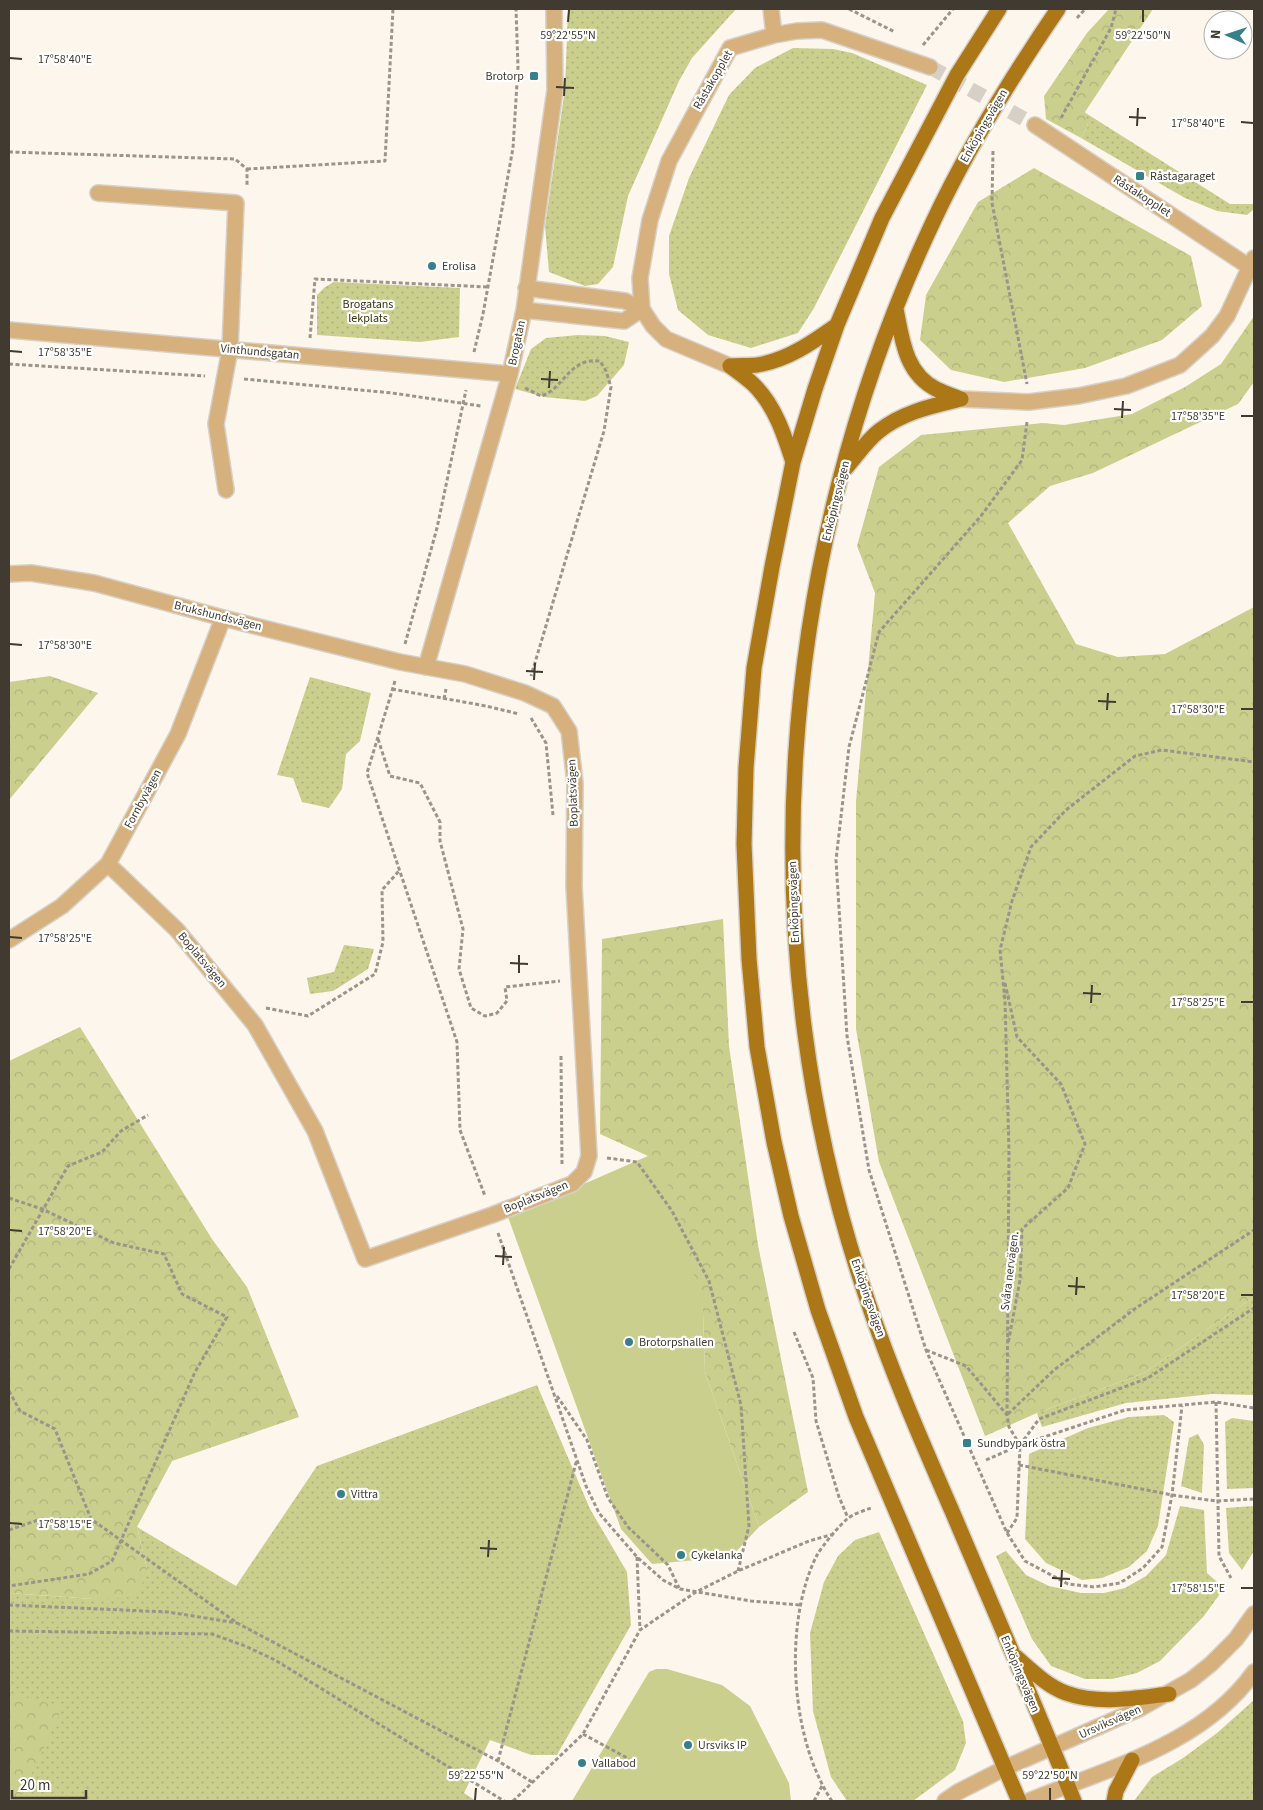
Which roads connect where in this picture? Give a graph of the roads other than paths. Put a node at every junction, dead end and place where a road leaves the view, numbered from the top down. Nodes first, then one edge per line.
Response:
1 (554, 9) edge
2 (771, 9) edge
3 (999, 9) edge
4 (1058, 9) edge
5 (774, 35) junction
6 (930, 67) tunnel mouth
7 (1035, 125) tunnel mouth
8 (98, 193) dead end
9 (1253, 265) edge
10 (526, 288) junction
11 (896, 308) junction
12 (642, 309) junction
13 (524, 310) junction
14 (837, 325) junction
15 (9, 330) edge
16 (230, 349) junction
17 (730, 366) junction
18 (510, 374) junction
19 (961, 399) junction
20 (793, 462) junction
21 (842, 472) junction
22 (226, 490) dead end
23 (9, 574) edge
24 (223, 618) junction
25 (426, 667) junction
26 (108, 864) junction
27 (9, 940) edge
28 (1254, 1614) edge
29 (1013, 1655) junction
30 (1254, 1672) edge
31 (1169, 1694) junction
32 (1052, 1748) junction
33 (1132, 1760) junction
34 (1005, 1768) junction
35 (1068, 1785) junction
36 (945, 1801) edge
37 (1019, 1801) edge
38 (1029, 1801) edge
39 (1074, 1801) edge
40 (1114, 1801) edge

1 - 10 street, Brogatan
2 - 5 street
3 - 14 main road
4 - 11 main road, Enköpingsvägen
5 - 6 street, Råstakopplet
5 - 12 street, Råstakopplet
7 - 9 street, Råstakopplet
8 - 16 street
9 - 19 street
10 - 12 street
10 - 13 street, Brogatan
11 - 19 main road
11 - 21 main road, Enköpingsvägen
12 - 13 street
12 - 17 street
13 - 18 street, Brogatan
14 - 17 main road
14 - 20 main road
15 - 16 street, Vinthundsgatan
16 - 18 street, Vinthundsgatan
16 - 22 street
17 - 20 main road
18 - 25 street, Brogatan
19 - 21 main road
20 - 34 main road
21 - 29 main road, Enköpingsvägen
23 - 24 street, Brukshundsvägen
24 - 25 street, Brukshundsvägen
24 - 26 street, Fornbyvägen
25 - 26 street, Boplatsvägen
26 - 27 street, Fornbyvägen
28 - 31 street, Ursviksvägen
29 - 31 main road
29 - 32 main road, Enköpingsvägen
30 - 33 street
31 - 32 street, Ursviksvägen
32 - 34 street, Ursviksvägen
32 - 35 main road, Enköpingsvägen
33 - 35 street
33 - 40 main road
34 - 36 street, Ursviksvägen
34 - 37 main road
35 - 38 street
35 - 39 main road, Enköpingsvägen

